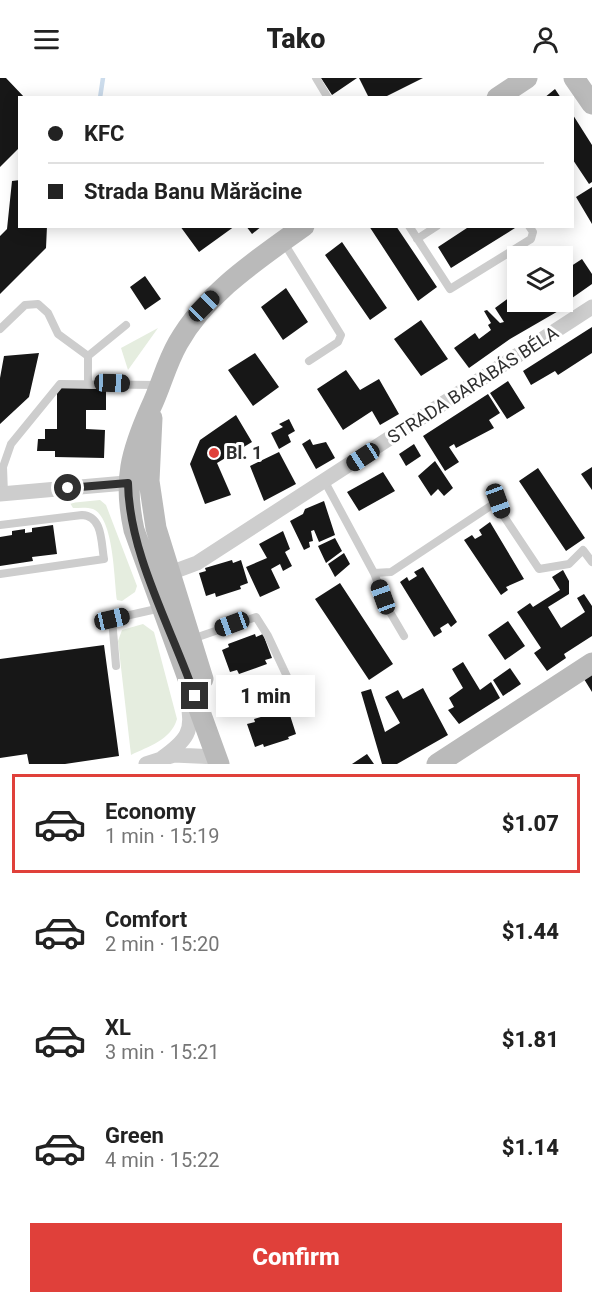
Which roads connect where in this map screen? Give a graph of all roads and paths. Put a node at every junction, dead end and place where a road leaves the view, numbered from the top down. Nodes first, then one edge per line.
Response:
1 (316, 78) edge
2 (527, 78) edge
3 (574, 78) edge
4 (327, 96) edge
5 (499, 96) edge
6 (592, 104) edge
7 (301, 228) edge
8 (410, 228) edge
9 (434, 228) edge
10 (530, 228) edge
11 (417, 239) junction
12 (283, 242) junction
13 (592, 307) edge
14 (126, 325) dead end
15 (0, 329) edge
16 (88, 356) junction
17 (309, 361) dead end
18 (88, 383) junction
19 (158, 385) junction
20 (138, 482) junction
21 (325, 482) junction
22 (2, 494) edge
23 (0, 525) edge
24 (592, 562) edge
25 (170, 573) junction
26 (374, 573) junction
27 (0, 574) edge
28 (161, 608) junction
29 (404, 636) dead end
30 (190, 639) junction
31 (592, 663) edge
32 (116, 666) dead end
33 (188, 676) junction
34 (303, 702) dead end
35 (162, 758) junction
36 (222, 762) edge
37 (146, 764) edge
38 (437, 764) edge

1 - 4 lane
2 - 5 main road
3 - 6 main road
7 - 12 main road
8 - 11 lane
9 - 11 lane
10 - 11 lane
12 - 17 lane
12 - 19 main road
13 - 21 street, STRADA BARABÁS BÉLA
14 - 16 lane
15 - 16 lane
16 - 18 lane
18 - 19 lane
18 - 22 lane
19 - 20 main road
20 - 22 street
20 - 25 main road
20 - 28 main road
21 - 25 street, STRADA BARABÁS BÉLA
21 - 26 lane
23 - 27 lane
24 - 26 lane
25 - 30 main road
26 - 29 lane
28 - 32 lane
28 - 33 main road
30 - 34 lane
30 - 36 main road
31 - 38 main road
33 - 35 street
33 - 36 main road
35 - 36 street
35 - 37 street

